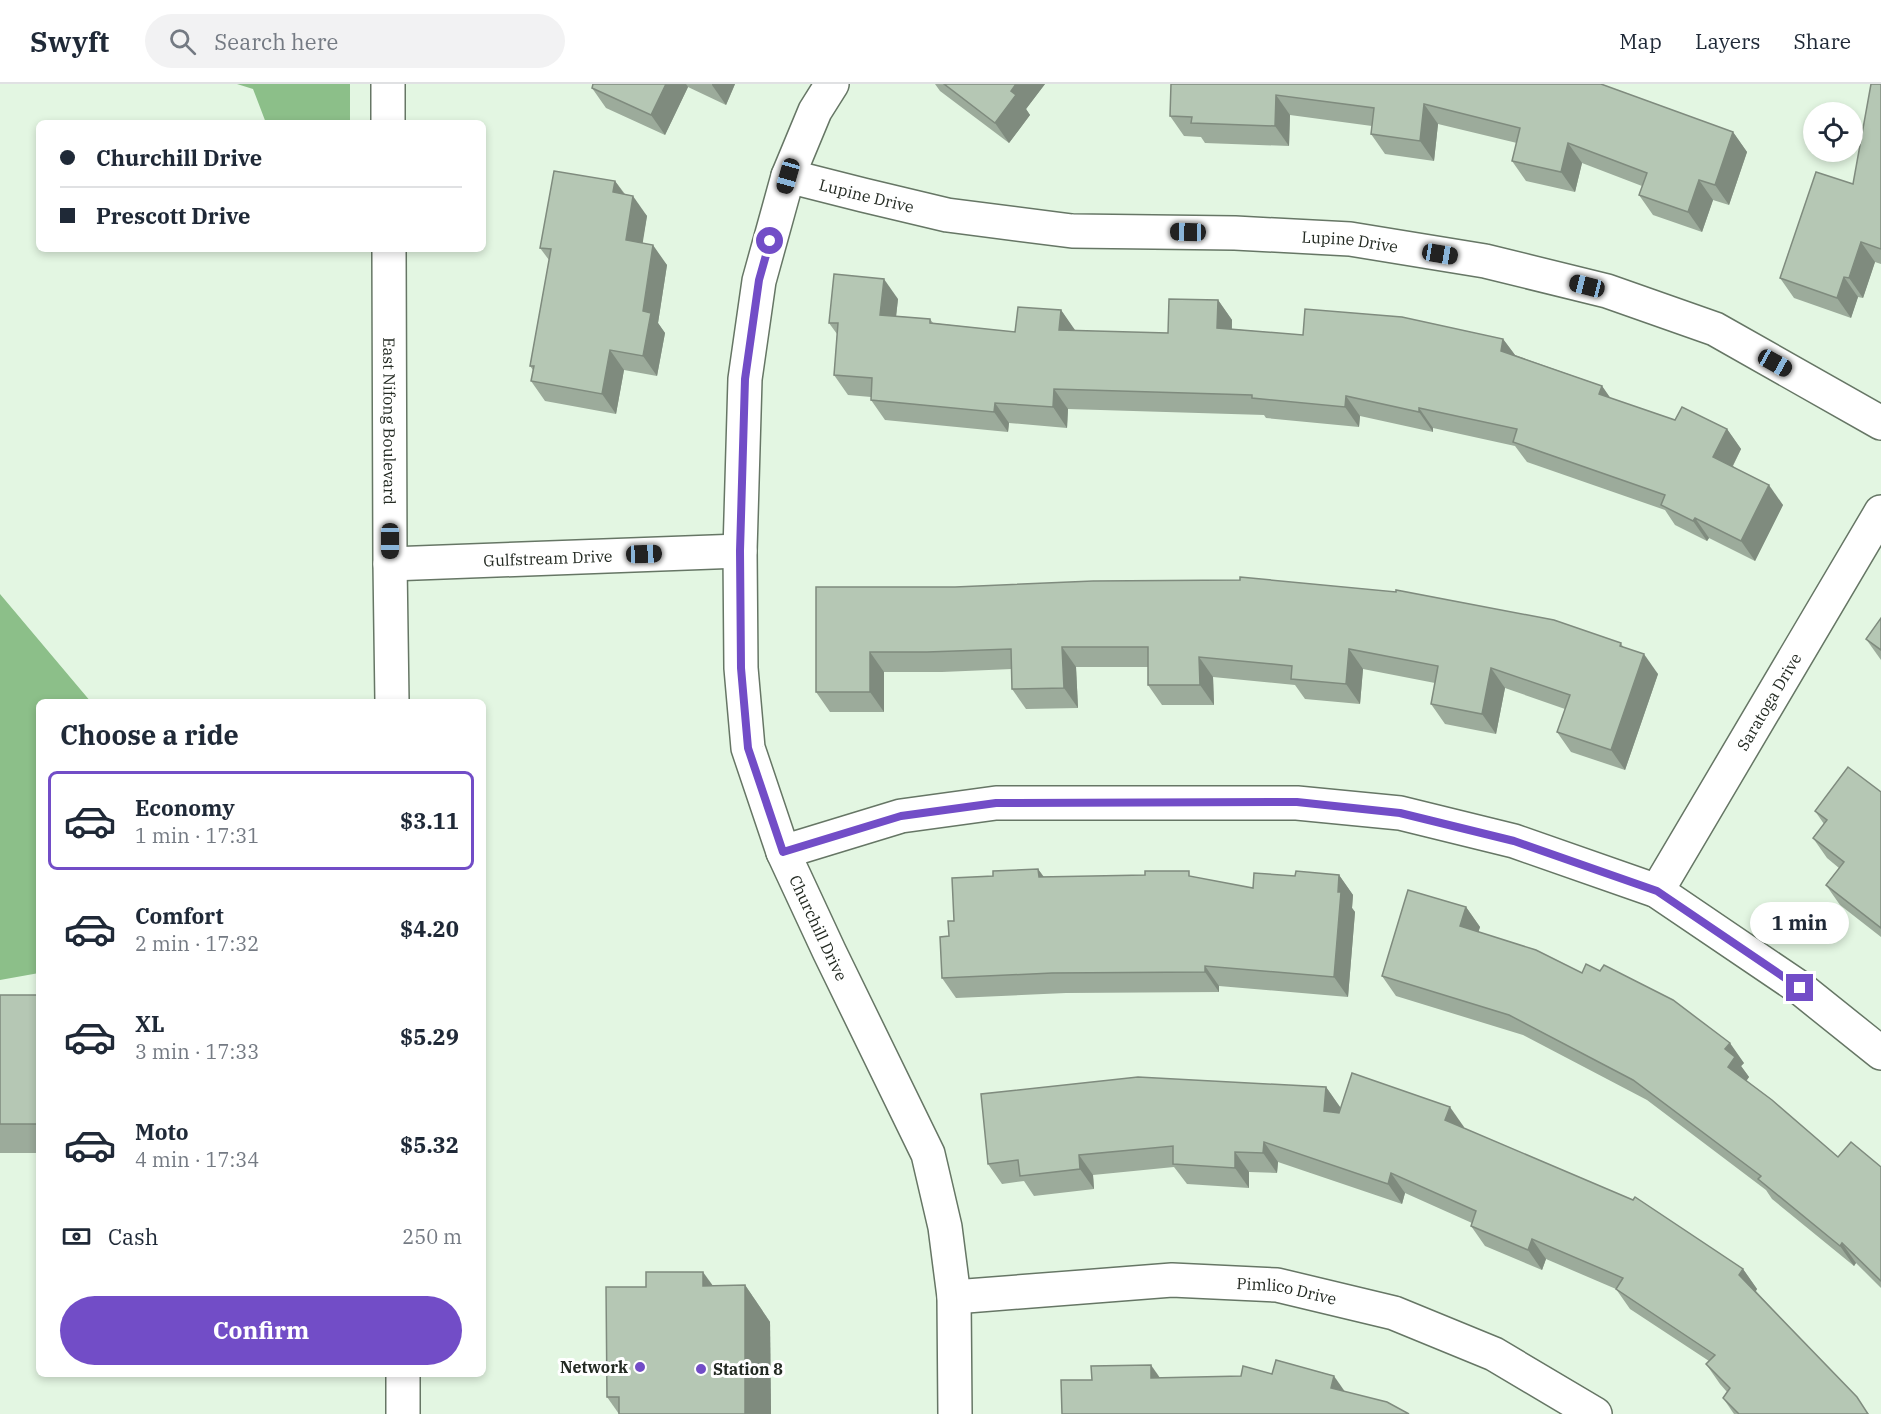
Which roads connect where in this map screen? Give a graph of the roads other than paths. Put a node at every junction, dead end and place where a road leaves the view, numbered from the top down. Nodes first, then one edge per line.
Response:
1 (388, 84) edge
2 (832, 84) edge
3 (388, 120) edge
4 (788, 176) junction
5 (389, 252) edge
6 (1881, 423) edge
7 (1881, 512) edge
8 (740, 551) junction
9 (390, 564) junction
10 (392, 699) edge
11 (783, 852) junction
12 (1657, 891) junction
13 (1881, 1053) edge
14 (954, 1297) junction
15 (403, 1377) edge
16 (403, 1414) edge
17 (955, 1414) edge
18 (1595, 1414) edge

1 - 3 street
2 - 4 street, Churchill Drive
4 - 6 street, Lupine Drive
4 - 8 street, Churchill Drive
5 - 9 street, East Nifong Boulevard
7 - 12 street, Saratoga Drive
8 - 9 street, Gulfstream Drive
8 - 11 street, Churchill Drive
9 - 10 street, East Nifong Boulevard
11 - 12 street
11 - 14 street, Churchill Drive
12 - 13 street
14 - 17 street, Churchill Drive
14 - 18 street, Pimlico Drive
15 - 16 street

